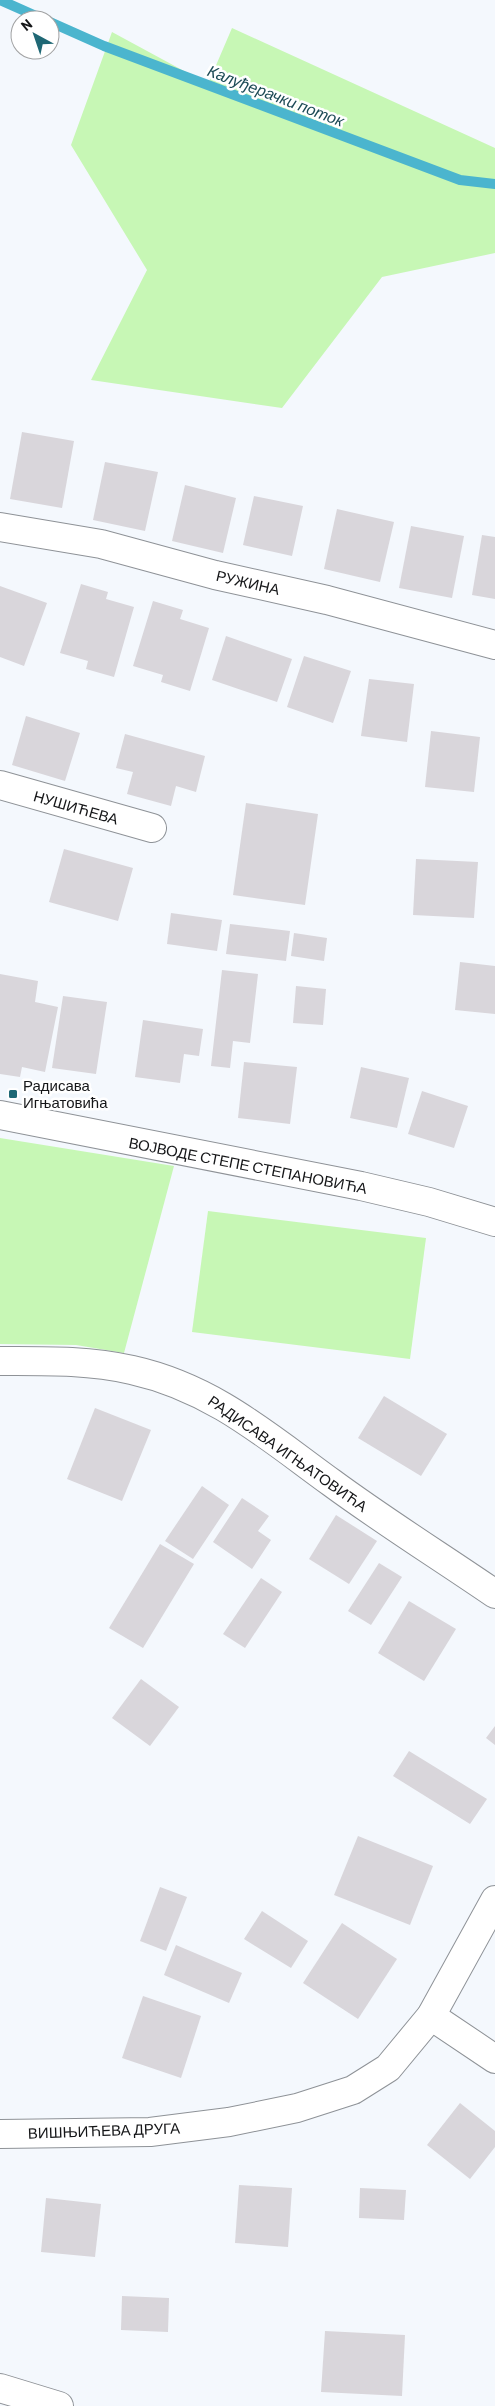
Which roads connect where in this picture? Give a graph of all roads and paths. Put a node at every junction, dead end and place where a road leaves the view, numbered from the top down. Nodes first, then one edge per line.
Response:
1 (0, 527) edge
2 (495, 645) edge
3 (0, 785) edge
4 (152, 828) dead end
5 (0, 1115) edge
6 (495, 1222) edge
7 (0, 1361) edge
8 (495, 1594) edge
9 (495, 1900) edge
10 (431, 2016) junction
11 (495, 2059) edge
12 (0, 2134) edge
13 (0, 2388) edge
14 (59, 2406) edge

1 - 2 street, РУЖИНА
3 - 4 street, НУШИЋЕВА
5 - 6 street, ВОЈВОДЕ СТЕПЕ СТЕПАНОВИЋА
7 - 8 street, РАДИСАВА ИГЊАТОВИЋА
9 - 10 street, ВИШЊИЋЕВА ДРУГА
10 - 11 street
10 - 12 street, ВИШЊИЋЕВА ДРУГА
13 - 14 street

